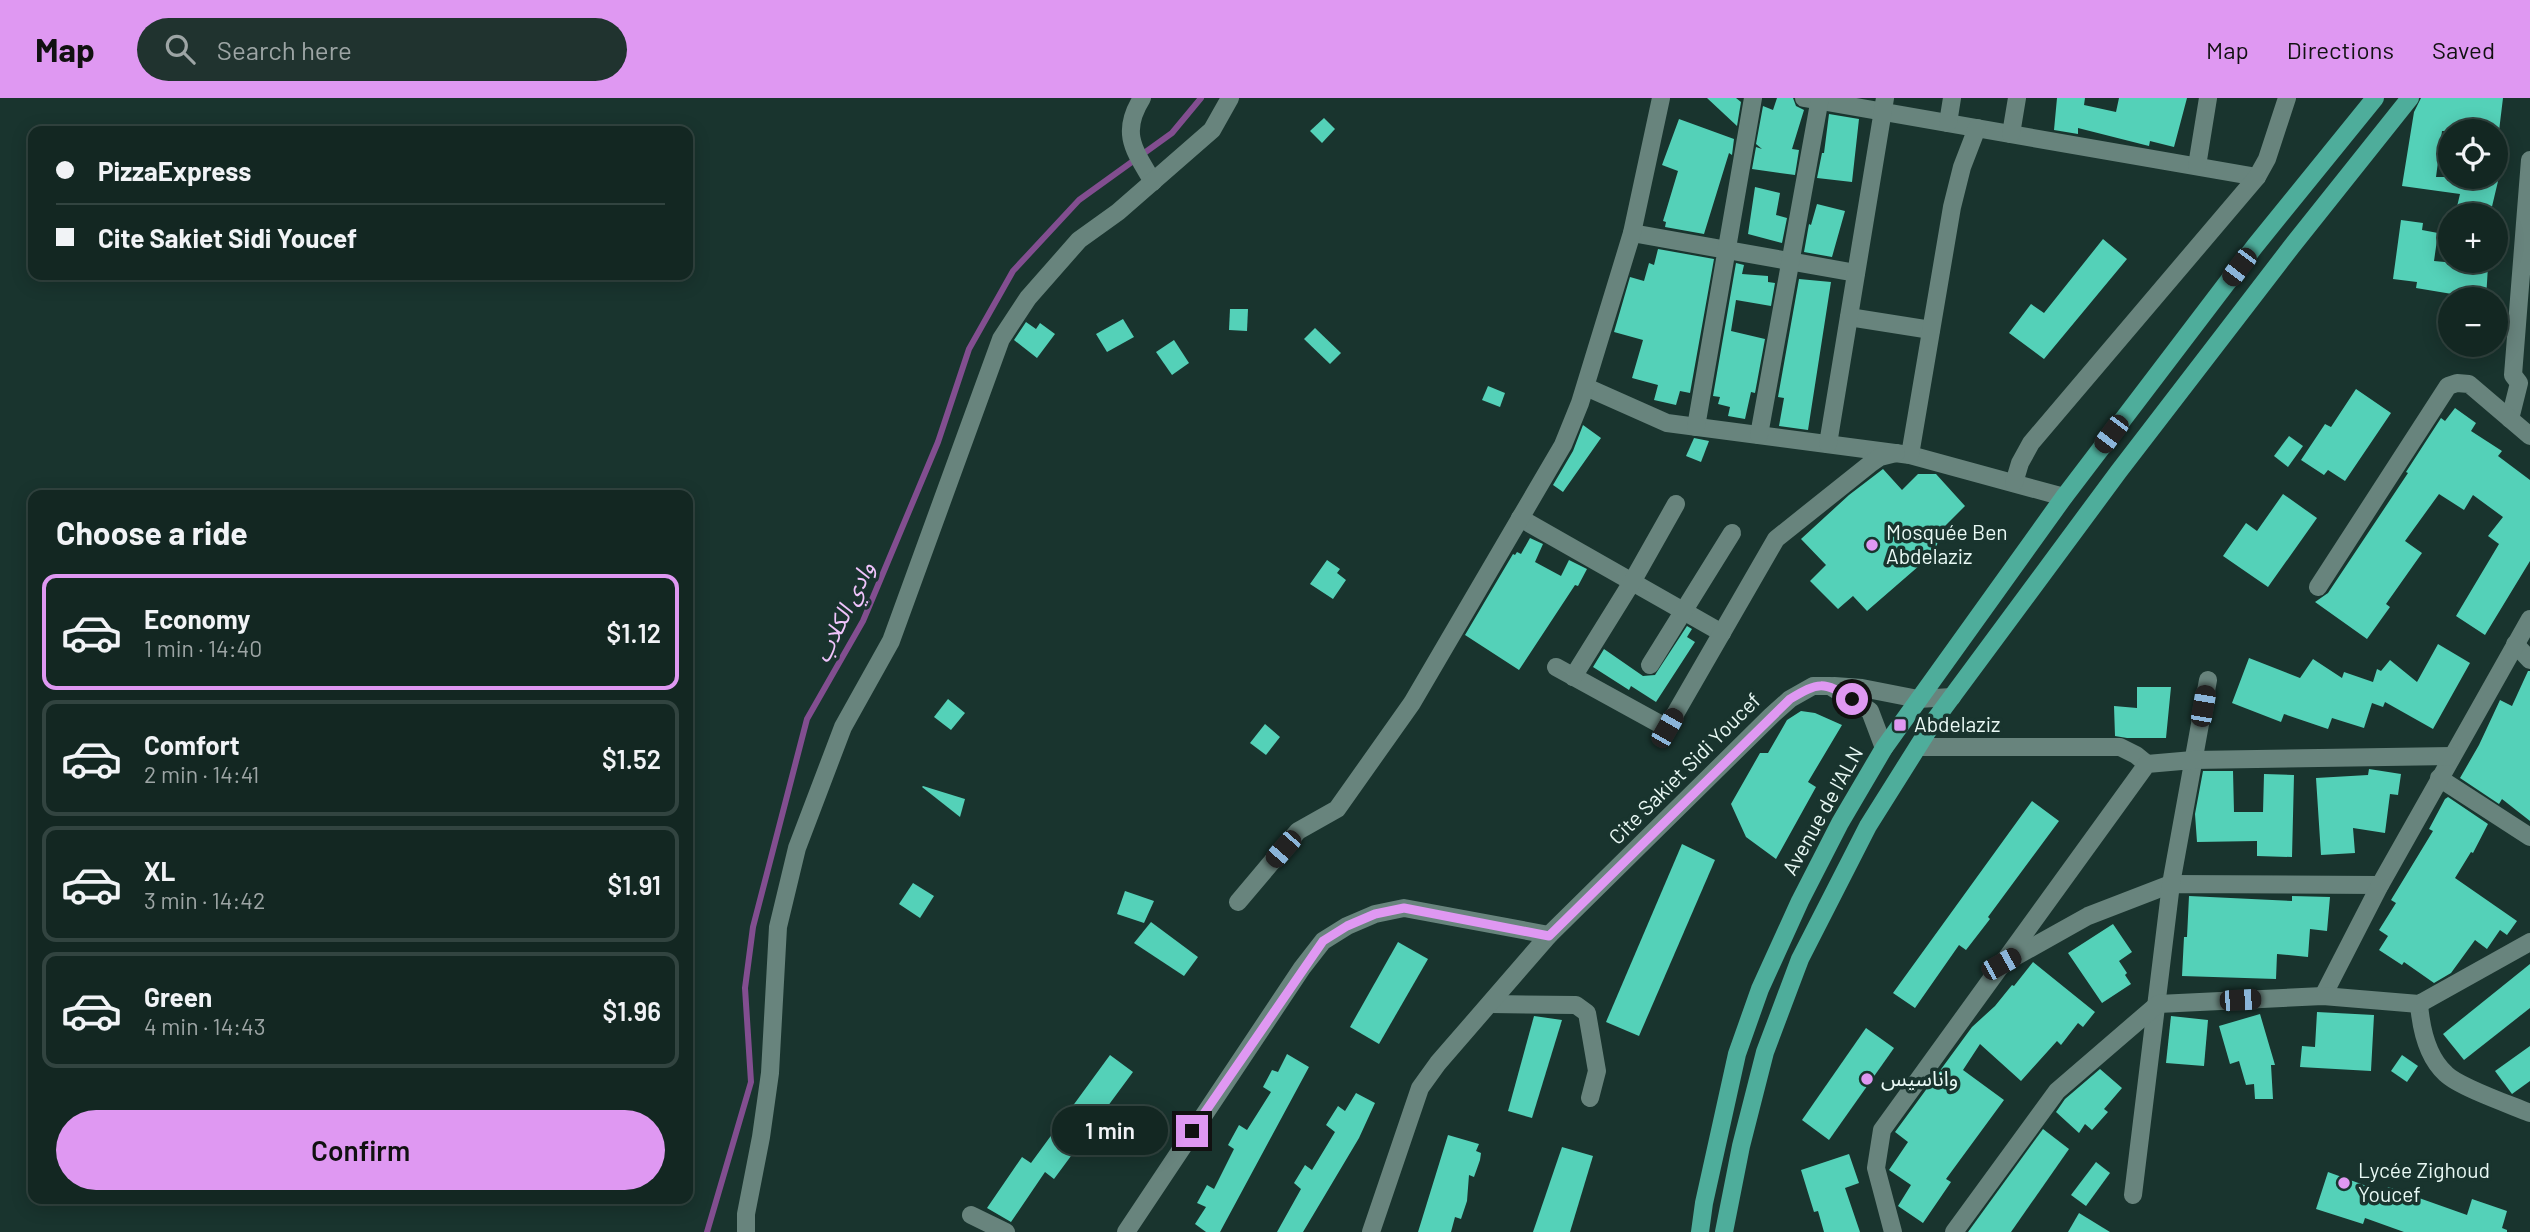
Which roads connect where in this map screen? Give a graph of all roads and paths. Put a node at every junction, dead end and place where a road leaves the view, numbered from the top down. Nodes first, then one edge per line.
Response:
1 (1142, 98) edge
2 (1230, 98) edge
3 (1661, 98) edge
4 (1753, 98) edge
5 (1952, 98) edge
6 (2017, 98) edge
7 (2208, 98) edge
8 (2287, 98) edge
9 (2375, 98) edge
10 (2410, 98) edge
11 (1815, 99) edge
12 (1884, 105) edge
13 (1948, 123) junction
14 (1977, 128) junction
15 (2011, 134) junction
16 (2530, 160) edge
17 (2197, 166) junction
18 (2257, 177) junction
19 (1153, 182) junction
20 (1632, 233) junction
21 (1727, 251) junction
22 (1791, 262) junction
23 (1856, 273) junction
24 (1849, 317) junction
25 (1931, 330) junction
26 (2524, 384) edge
27 (1586, 387) junction
28 (2510, 419) junction
29 (1696, 427) junction
30 (1759, 435) junction
31 (2530, 436) edge
32 (1828, 444) junction
33 (1903, 454) junction
34 (2014, 483) junction
35 (2064, 497) junction
36 (1676, 504) dead end
37 (1520, 518) junction
38 (1732, 533) dead end
39 (1632, 582) junction
40 (2318, 587) dead end
41 (1684, 612) junction
42 (2530, 619) edge
43 (1722, 633) junction
44 (2515, 644) junction
45 (2530, 660) edge
46 (1650, 665) dead end
47 (1556, 667) dead end
48 (1573, 677) junction
49 (2208, 680) dead end
50 (1830, 685) junction
51 (1952, 697) junction
52 (1918, 699) junction
53 (1919, 747) junction
54 (1884, 748) junction
55 (2452, 756) junction
56 (2193, 760) junction
57 (2147, 764) junction
58 (2439, 778) junction
59 (2530, 837) edge
60 (2171, 884) junction
61 (2380, 885) junction
62 (1238, 902) dead end
63 (1549, 936) junction
64 (2530, 942) edge
65 (2001, 964) junction
66 (2323, 996) junction
67 (1492, 1004) junction
68 (2158, 1004) junction
69 (2419, 1004) junction
70 (1590, 1098) dead end
71 (2530, 1113) edge
72 (2133, 1195) dead end
73 (971, 1215) dead end
74 (746, 1232) edge
75 (1006, 1232) edge
76 (1126, 1232) edge
77 (1371, 1232) edge
78 (1700, 1232) edge
79 (1724, 1232) edge
80 (1893, 1232) edge
81 (1954, 1232) edge

1 - 19 street
2 - 19 street
3 - 20 street
4 - 21 street
5 - 13 street
6 - 15 street
7 - 17 street
8 - 18 street
9 - 35 main road, Avenue de l'ALN
10 - 51 main road
11 - 12 street
11 - 22 street
12 - 13 street
12 - 23 street
13 - 14 street
14 - 15 street
14 - 25 street
15 - 17 street
16 - 26 street
17 - 18 street
18 - 34 street
19 - 74 street
20 - 21 street
20 - 27 street
21 - 22 street
21 - 29 street
22 - 23 street
22 - 30 street
23 - 24 street
24 - 25 street
24 - 32 street
25 - 33 street
26 - 28 street
27 - 29 street
27 - 37 street
28 - 31 street
28 - 40 street
29 - 30 street
30 - 32 street
32 - 33 street
33 - 34 street
33 - 43 street
34 - 35 street
35 - 52 main road, Avenue de l'ALN
36 - 39 street
37 - 39 street
37 - 62 street
38 - 41 street
39 - 41 street
39 - 48 street
41 - 43 street
41 - 46 street
42 - 44 street
43 - 48 street
44 - 45 street
44 - 55 street
47 - 48 street
49 - 56 street
50 - 52 street
50 - 54 street
50 - 63 street, Cite Sakiet Sidi Youcef
51 - 52 street
51 - 53 main road
52 - 54 main road, Avenue de l'ALN
53 - 57 street
53 - 79 main road
54 - 78 main road, Avenue de l'ALN
55 - 56 street
55 - 58 street
56 - 57 street
56 - 60 street
57 - 65 street
58 - 59 street
58 - 61 street
60 - 61 street
60 - 65 street
60 - 68 street
61 - 66 street
63 - 67 street, Cite Sakiet Sidi Youcef
63 - 76 street
64 - 69 street
65 - 80 street
66 - 68 street
66 - 69 street
67 - 70 street
67 - 77 street, Cite Sakiet Sidi Youcef
68 - 72 street
68 - 81 street
69 - 71 street
73 - 75 street

